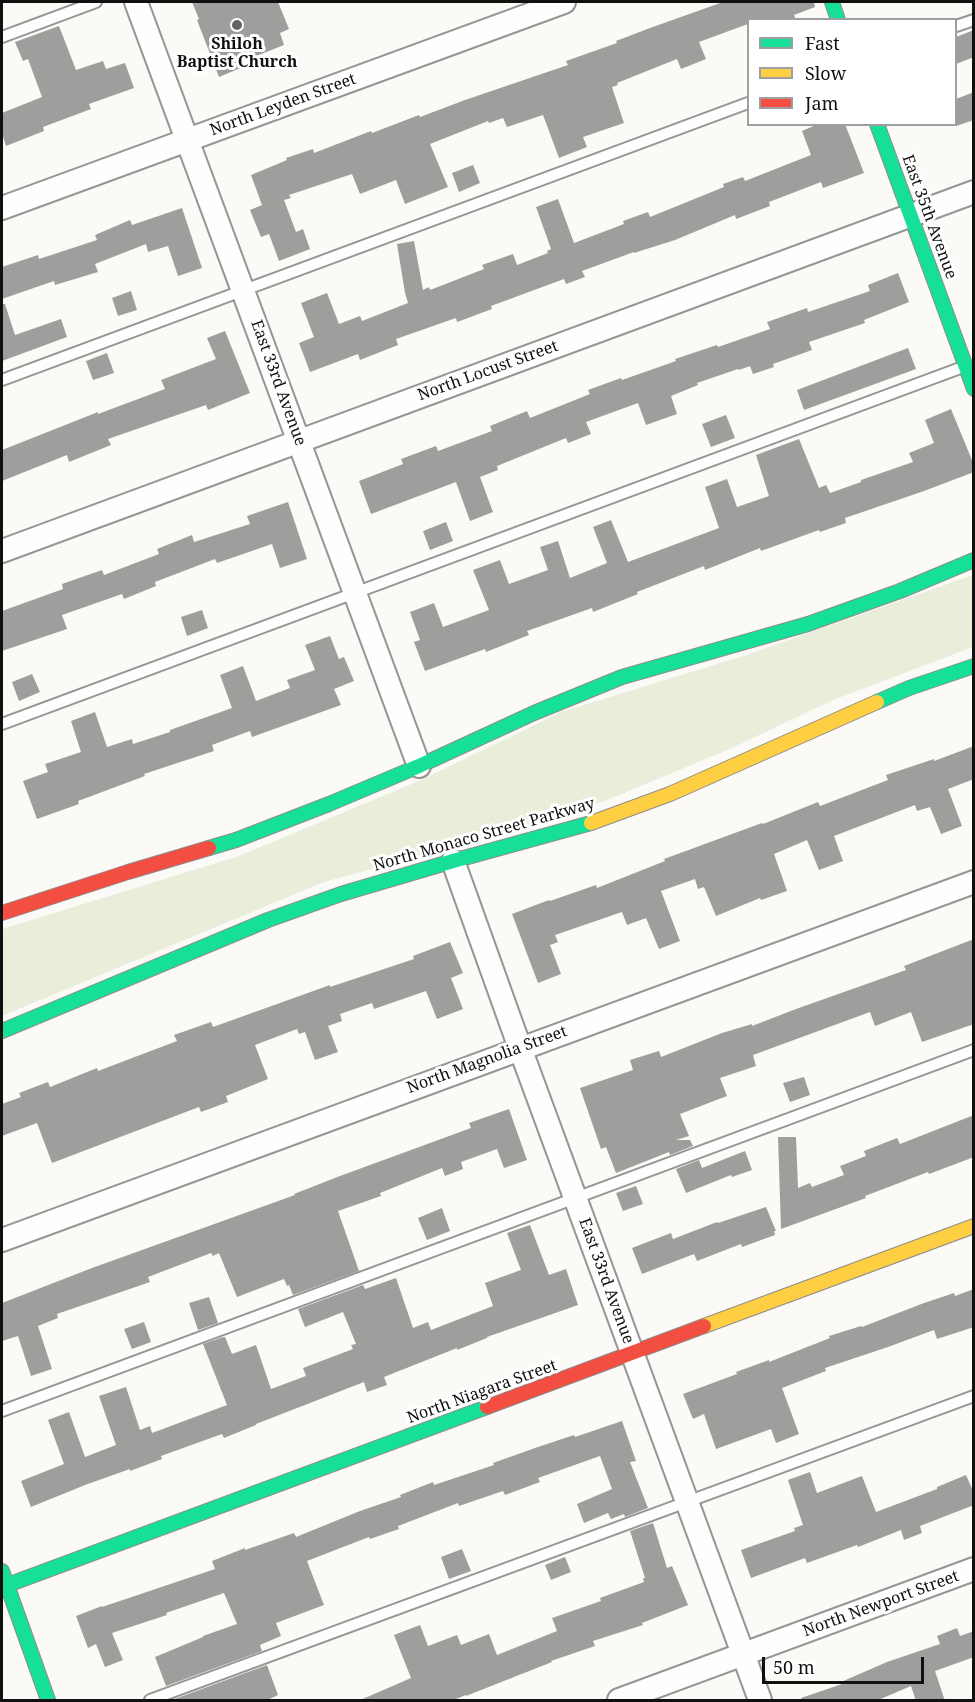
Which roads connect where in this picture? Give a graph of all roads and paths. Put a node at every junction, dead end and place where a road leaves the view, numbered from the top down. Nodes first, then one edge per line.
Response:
1 (96, 2) edge
2 (136, 2) edge
3 (564, 2) edge
4 (832, 2) edge
5 (837, 18) edge
6 (974, 20) edge
7 (957, 26) edge
8 (2, 37) edge
9 (747, 103) edge
10 (878, 126) edge
11 (188, 140) junction
12 (974, 192) edge
13 (2, 208) edge
14 (910, 215) junction
15 (244, 291) junction
16 (969, 365) edge
17 (2, 380) edge
18 (974, 389) edge
19 (300, 441) junction
20 (2, 551) edge
21 (974, 560) edge
22 (356, 593) junction
23 (974, 666) edge
24 (2, 724) edge
25 (419, 766) junction
26 (453, 861) junction
27 (974, 882) edge
28 (2, 913) edge
29 (2, 1031) edge
30 (520, 1048) junction
31 (974, 1050) edge
32 (576, 1198) junction
33 (974, 1226) edge
34 (2, 1240) edge
35 (633, 1353) junction
36 (974, 1396) edge
37 (2, 1411) edge
38 (687, 1502) junction
39 (974, 1569) edge
40 (3, 1581) edge
41 (743, 1654) junction
42 (48, 1701) edge
43 (150, 1701) edge
44 (619, 1701) edge
45 (760, 1701) edge

1 - 8 lane
2 - 11 street, East 33rd Avenue
3 - 11 street, North Leyden Street
4 - 5 street
6 - 7 lane
9 - 15 lane
10 - 14 street, East 35th Avenue
11 - 13 street, North Leyden Street
11 - 15 street, East 33rd Avenue
12 - 14 street, North Locust Street
14 - 16 street, East 35th Avenue
14 - 19 street, North Locust Street
15 - 17 lane
15 - 19 street, East 33rd Avenue
16 - 18 street, East 35th Avenue
16 - 22 lane
19 - 20 street, North Locust Street
19 - 22 street, East 33rd Avenue
21 - 25 street
22 - 24 lane
22 - 25 street, East 33rd Avenue
23 - 26 street, North Monaco Street Parkway
25 - 28 street
26 - 29 street, North Monaco Street Parkway
26 - 30 street, East 33rd Avenue
27 - 30 street, North Magnolia Street
30 - 32 street, East 33rd Avenue
30 - 34 street, North Magnolia Street
31 - 32 lane
32 - 35 street, East 33rd Avenue
32 - 37 lane
33 - 35 street, North Niagara Street
35 - 38 street, East 33rd Avenue
35 - 40 street, North Niagara Street
36 - 38 lane
38 - 41 street, East 33rd Avenue
38 - 43 lane
39 - 41 street, North Newport Street
40 - 42 street
41 - 44 street, North Newport Street
41 - 45 street, East 33rd Avenue

